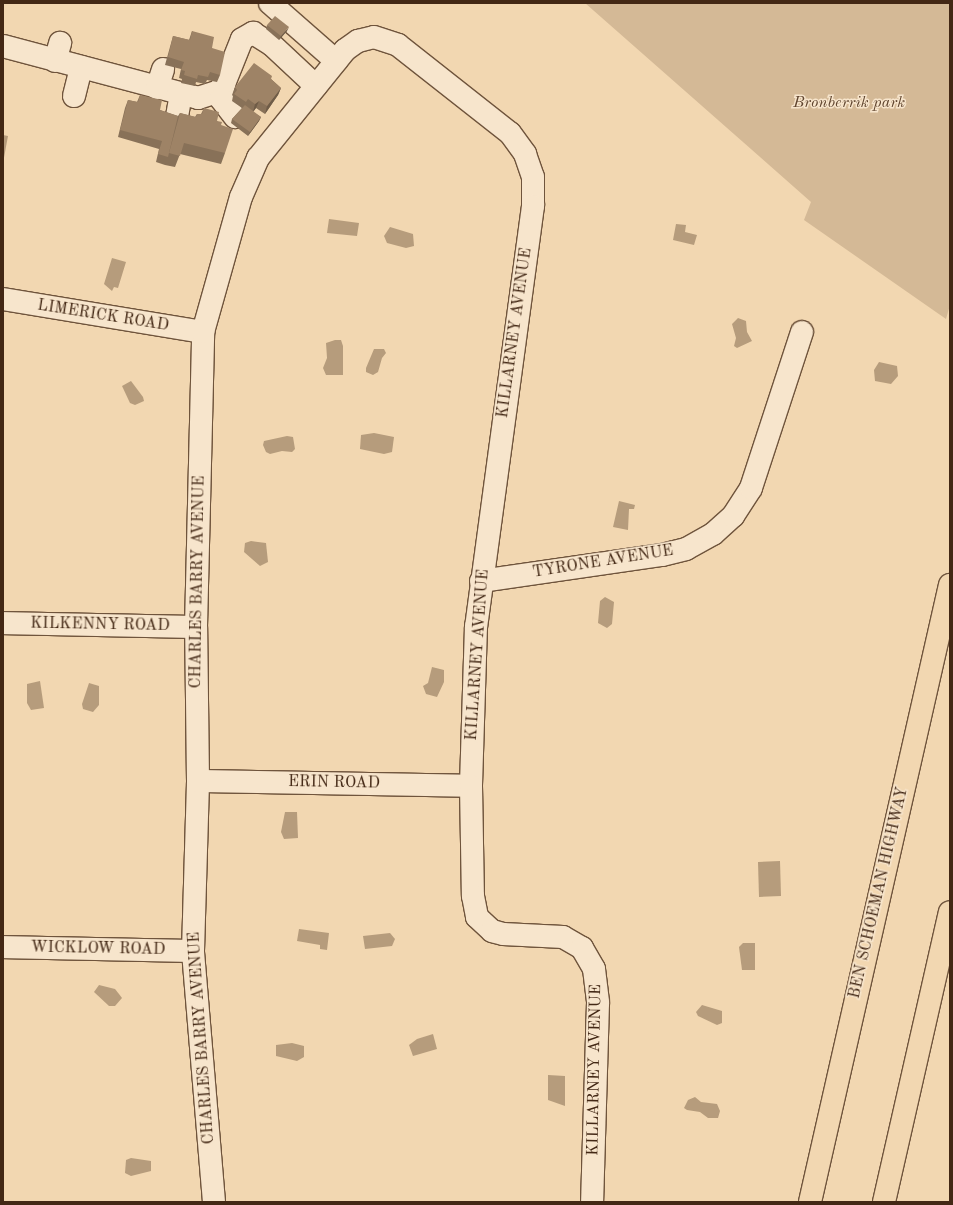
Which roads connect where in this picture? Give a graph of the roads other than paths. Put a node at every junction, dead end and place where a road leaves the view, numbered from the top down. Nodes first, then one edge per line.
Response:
1 (268, 7) edge
2 (246, 35) junction
3 (390, 40) joint
4 (3, 46) edge
5 (336, 61) junction
6 (81, 67) junction
7 (224, 84) junction
8 (316, 86) junction
9 (181, 95) junction
10 (74, 96) dead end
11 (235, 116) edge
12 (176, 122) edge
13 (3, 299) edge
14 (203, 332) junction
15 (802, 332) dead end
16 (481, 581) junction
17 (950, 585) edge
18 (3, 623) edge
19 (196, 627) junction
20 (198, 781) junction
21 (471, 786) junction
22 (950, 912) edge
23 (3, 947) edge
24 (193, 951) junction
25 (214, 1202) edge
26 (592, 1202) edge
27 (810, 1202) edge
28 (884, 1202) edge

1 - 2 street
1 - 5 street
2 - 7 street
2 - 8 street
3 - 5 street, CHARLES BARRY AVENUE
3 - 16 street, KILLARNEY AVENUE
4 - 6 street
5 - 8 street, CHARLES BARRY AVENUE
6 - 9 street
6 - 10 street
7 - 9 street
7 - 11 street
8 - 14 street, CHARLES BARRY AVENUE
9 - 12 street
13 - 14 street, LIMERICK ROAD
14 - 19 street, CHARLES BARRY AVENUE
15 - 16 street, TYRONE AVENUE
16 - 21 street, KILLARNEY AVENUE
17 - 27 highway, BEN SCHOEMAN HIGHWAY
18 - 19 street, KILKENNY ROAD
19 - 20 street, CHARLES BARRY AVENUE
20 - 21 street, ERIN ROAD
20 - 24 street, CHARLES BARRY AVENUE
21 - 26 street, KILLARNEY AVENUE
22 - 28 highway
23 - 24 street, WICKLOW ROAD
24 - 25 street, CHARLES BARRY AVENUE

